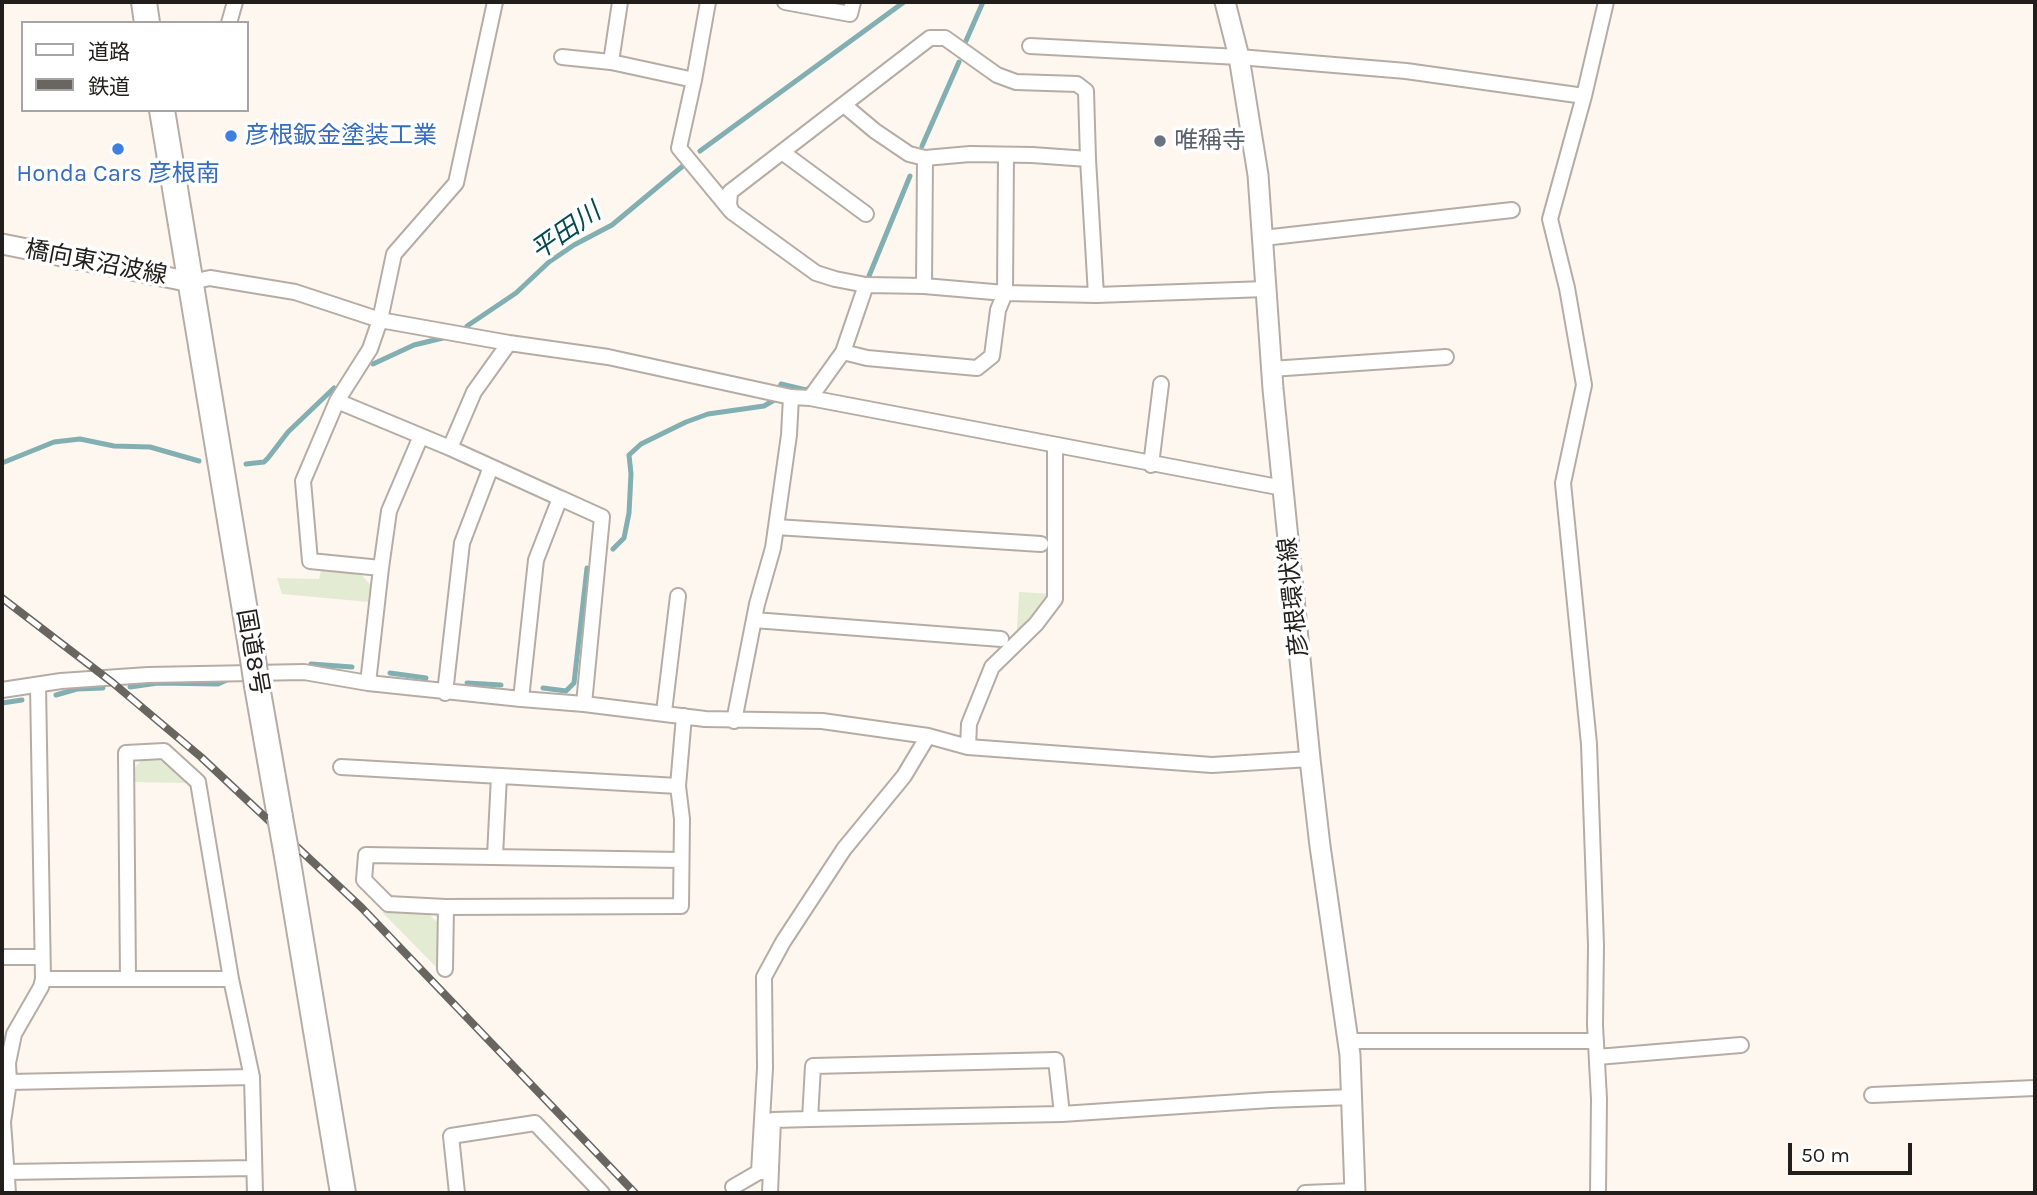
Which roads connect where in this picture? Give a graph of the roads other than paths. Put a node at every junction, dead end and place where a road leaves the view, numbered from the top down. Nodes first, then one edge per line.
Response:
1 (144, 2) edge
2 (234, 2) edge
3 (495, 2) edge
4 (620, 2) edge
5 (708, 2) edge
6 (785, 2) edge
7 (853, 2) edge
8 (1225, 2) edge
9 (1606, 2) edge
10 (147, 21) edge
11 (229, 21) edge
12 (1030, 46) dead end
13 (562, 57) dead end
14 (1239, 57) junction
15 (611, 62) junction
16 (694, 80) junction
17 (1584, 96) junction
18 (844, 105) junction
19 (162, 112) edge
20 (782, 152) junction
21 (1006, 155) junction
22 (925, 158) junction
23 (1088, 159) junction
24 (1512, 210) dead end
25 (732, 212) junction
26 (866, 214) dead end
27 (1263, 238) junction
28 (2, 244) edge
29 (191, 282) junction
30 (866, 285) junction
31 (923, 286) junction
32 (1266, 289) junction
33 (1005, 293) junction
34 (1096, 295) junction
35 (380, 320) junction
36 (509, 343) junction
37 (843, 352) junction
38 (1446, 357) dead end
39 (1271, 369) junction
40 (1161, 384) dead end
41 (791, 397) junction
42 (810, 398) junction
43 (337, 401) junction
44 (421, 436) junction
45 (1055, 446) junction
46 (450, 448) junction
47 (1151, 465) junction
48 (491, 467) junction
49 (1283, 488) junction
50 (560, 498) junction
51 (776, 527) junction
52 (1041, 544) dead end
53 (381, 568) junction
54 (678, 596) dead end
55 (754, 620) junction
56 (1001, 639) dead end
57 (369, 683) junction
58 (38, 685) junction
59 (2, 690) edge
60 (445, 692) junction
61 (521, 699) junction
62 (584, 704) junction
63 (664, 712) junction
64 (684, 716) junction
65 (734, 721) junction
66 (928, 736) junction
67 (968, 747) junction
68 (1310, 759) junction
69 (341, 767) dead end
70 (499, 776) junction
71 (678, 786) junction
72 (495, 856) junction
73 (681, 860) junction
74 (446, 907) junction
75 (2, 957) edge
76 (41, 957) junction
77 (445, 969) dead end
78 (43, 979) junction
79 (128, 979) junction
80 (231, 979) junction
81 (1349, 1041) junction
82 (1596, 1041) junction
83 (1741, 1045) dead end
84 (1597, 1057) junction
85 (5, 1063) edge
86 (252, 1077) junction
87 (9, 1082) junction
88 (2035, 1088) edge
89 (1872, 1095) dead end
90 (1353, 1097) junction
91 (1062, 1114) junction
92 (810, 1119) junction
93 (254, 1168) junction
94 (7, 1172) junction
95 (765, 1172) junction
96 (733, 1187) dead end
97 (1355, 1192) edge
98 (8, 1193) edge
99 (255, 1193) edge
100 (343, 1193) edge
101 (457, 1193) edge
102 (602, 1193) edge
103 (770, 1193) edge
104 (1305, 1193) edge
105 (1598, 1193) edge

1 - 10 highway
2 - 11 street
3 - 35 street
4 - 15 street
5 - 16 street
6 - 7 street
8 - 14 main road, 彦根環状線
9 - 17 street
12 - 14 street
13 - 15 street
14 - 17 street
14 - 27 main road, 彦根環状線
15 - 16 street
16 - 25 street
17 - 82 street
18 - 20 street
18 - 22 street
18 - 23 street
19 - 29 highway, 国道8号
20 - 25 street
20 - 26 street
21 - 22 street
21 - 23 street
21 - 33 street
22 - 31 street
23 - 34 street
24 - 27 street
25 - 30 street
27 - 32 main road, 彦根環状線
28 - 29 main road, 橋向東沼波線
29 - 35 street
29 - 100 highway, 国道8号, bridge
30 - 31 street
30 - 37 street
31 - 33 street
32 - 34 street
32 - 39 main road, 彦根環状線
33 - 34 street
33 - 37 street
35 - 36 street
35 - 43 street
36 - 41 street
36 - 46 street
37 - 42 street
38 - 39 street
39 - 49 main road, 彦根環状線
40 - 47 street
41 - 42 street
41 - 51 street
42 - 45 street
43 - 44 street
43 - 53 street
44 - 46 street
44 - 53 street
45 - 47 street
45 - 67 street
46 - 48 street
47 - 49 street
48 - 50 street
48 - 60 street
49 - 68 main road, 彦根環状線
50 - 61 street
50 - 62 street
51 - 52 street
51 - 55 street
53 - 57 street
54 - 63 street
55 - 56 street
55 - 65 street
57 - 58 street
57 - 60 street
58 - 59 street
58 - 76 street
60 - 61 street
61 - 62 street
62 - 63 street
63 - 64 street
64 - 65 street
64 - 71 street
65 - 66 street
66 - 67 street
66 - 95 street
67 - 68 street
68 - 81 main road, 彦根環状線
69 - 70 street
70 - 71 street
70 - 72 street
71 - 73 street
72 - 73 street
72 - 74 street
73 - 74 street
74 - 77 street
75 - 76 street
76 - 78 street
78 - 79 street
78 - 85 street
79 - 80 street
79 - 80 street
80 - 86 street
81 - 82 street
81 - 90 main road, 彦根環状線
82 - 84 street
83 - 84 street
84 - 105 street
85 - 87 street
86 - 87 street
86 - 93 street
87 - 94 street
88 - 89 street
90 - 91 street
90 - 97 main road, 彦根環状線
91 - 92 street
91 - 92 street
92 - 95 street
93 - 94 street
93 - 99 street
94 - 98 street
95 - 96 street
95 - 103 street
97 - 104 street
101 - 102 street

